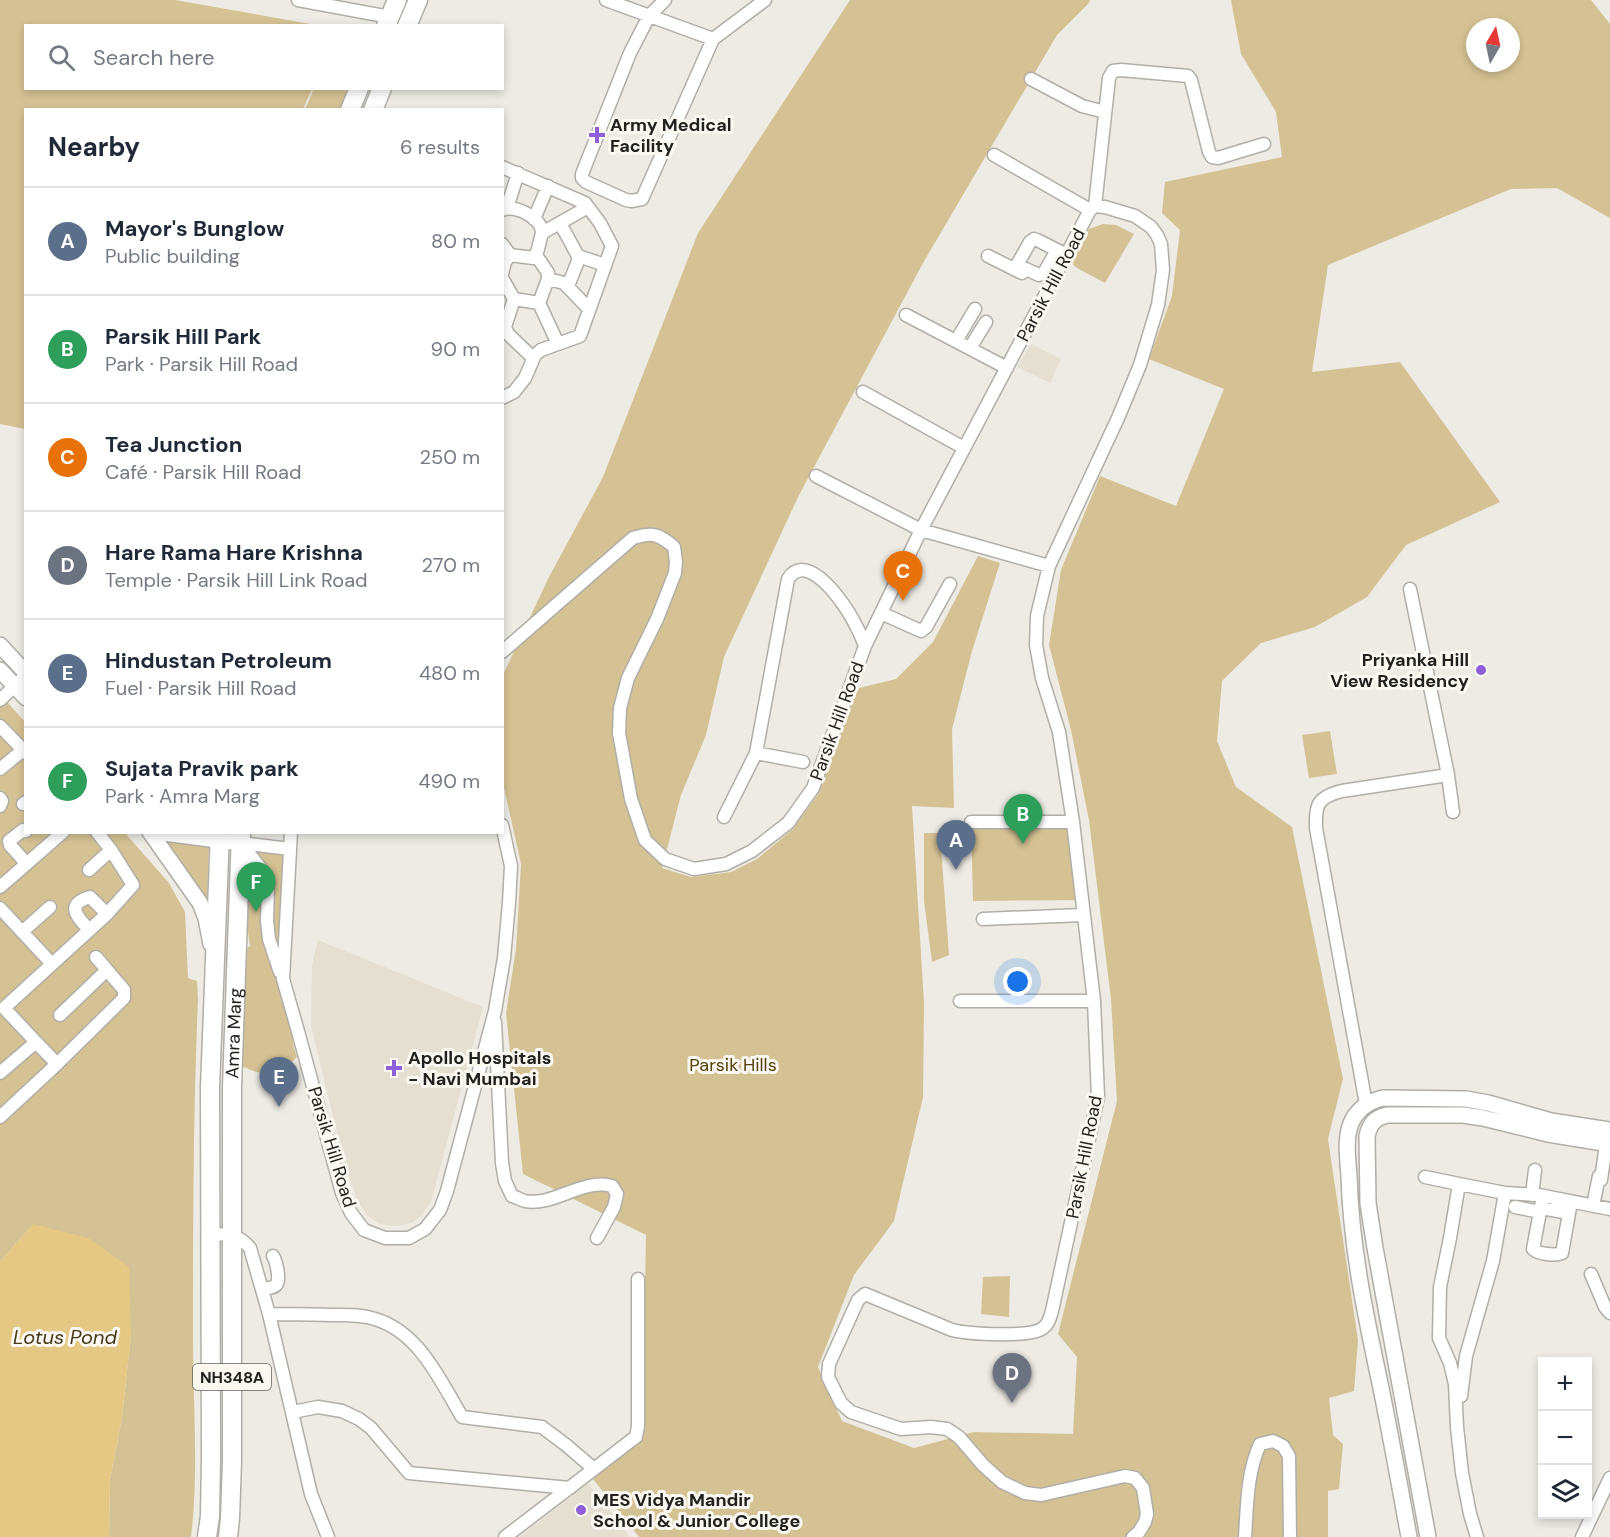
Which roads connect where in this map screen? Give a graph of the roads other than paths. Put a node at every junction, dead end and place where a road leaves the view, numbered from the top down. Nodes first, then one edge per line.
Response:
1 (418, 0) edge
2 (606, 0) edge
3 (666, 0) edge
4 (765, 0) edge
5 (305, 1) edge
6 (358, 5) edge
7 (391, 14) edge
8 (649, 16) junction
9 (408, 24) edge
10 (713, 39) junction
11 (1031, 79) dead end
12 (358, 90) edge
13 (381, 90) edge
14 (351, 108) edge
15 (374, 108) edge
16 (1105, 112) junction
17 (1264, 144) dead end
18 (994, 155) dead end
19 (504, 168) edge
20 (518, 173) junction
21 (548, 186) junction
22 (588, 207) junction
23 (1093, 208) junction
24 (505, 209) edge
25 (534, 219) junction
26 (560, 224) junction
27 (542, 233) junction
28 (504, 247) edge
29 (1062, 253) junction
30 (510, 255) junction
31 (536, 255) junction
32 (578, 256) junction
33 (988, 256) dead end
34 (605, 265) junction
35 (504, 266) edge
36 (1016, 267) junction
37 (548, 279) junction
38 (504, 282) edge
39 (568, 286) junction
40 (1050, 288) junction
41 (514, 299) junction
42 (539, 303) junction
43 (589, 309) junction
44 (975, 309) dead end
45 (906, 315) dead end
46 (986, 322) dead end
47 (504, 335) edge
48 (956, 340) junction
49 (558, 344) junction
50 (971, 347) junction
51 (533, 358) junction
52 (1007, 368) junction
53 (863, 392) dead end
54 (504, 398) edge
55 (964, 448) junction
56 (816, 476) dead end
57 (921, 530) junction
58 (1049, 566) junction
59 (950, 584) dead end
60 (1410, 589) dead end
61 (881, 614) junction
62 (0, 645) edge
63 (865, 646) junction
64 (504, 650) edge
65 (1, 674) edge
66 (23, 683) edge
67 (0, 700) edge
68 (0, 726) edge
69 (24, 751) edge
70 (756, 753) junction
71 (803, 762) dead end
72 (0, 769) edge
73 (1448, 775) junction
74 (0, 798) edge
75 (0, 806) edge
76 (1453, 812) dead end
77 (724, 817) dead end
78 (971, 822) dead end
79 (1073, 822) junction
80 (24, 831) edge
81 (28, 834) edge
82 (61, 834) edge
83 (99, 834) edge
84 (152, 834) edge
85 (182, 834) edge
86 (291, 834) edge
87 (504, 834) edge
88 (220, 837) edge
89 (241, 838) edge
90 (290, 849) junction
91 (111, 850) junction
92 (41, 851) junction
93 (26, 863) junction
94 (89, 870) dead end
95 (0, 887) edge
96 (50, 907) dead end
97 (0, 908) edge
98 (107, 914) junction
99 (1083, 915) junction
100 (983, 919) dead end
101 (89, 930) junction
102 (22, 932) junction
103 (96, 957) dead end
104 (214, 958) junction
105 (52, 964) junction
106 (107, 970) junction
107 (283, 979) junction
108 (960, 1001) dead end
109 (1094, 1001) junction
110 (2, 1009) edge
111 (495, 1011) junction
112 (60, 1016) dead end
113 (36, 1042) junction
114 (57, 1064) junction
115 (0, 1073) edge
116 (1366, 1104) junction
117 (0, 1117) edge
118 (1609, 1140) edge
119 (1535, 1170) dead end
120 (1425, 1177) dead end
121 (1459, 1184) junction
122 (1505, 1193) junction
123 (1539, 1203) junction
124 (1593, 1206) junction
125 (1515, 1207) dead end
126 (1570, 1207) junction
127 (1610, 1209) edge
128 (210, 1234) junction
129 (232, 1235) junction
130 (597, 1239) dead end
131 (273, 1256) dead end
132 (1591, 1274) dead end
133 (638, 1279) dead end
134 (262, 1289) junction
135 (1610, 1312) edge
136 (269, 1314) junction
137 (293, 1412) junction
138 (1457, 1427) junction
139 (594, 1469) junction
140 (1610, 1478) edge
141 (570, 1488) junction
142 (207, 1537) edge
143 (228, 1537) edge
144 (328, 1537) edge
145 (505, 1537) edge
146 (1133, 1537) edge
147 (1245, 1537) edge
148 (1290, 1537) edge
149 (1408, 1537) edge
150 (1428, 1537) edge
151 (1477, 1537) edge
152 (1582, 1537) edge

1 - 9 highway
2 - 8 street
3 - 8 street
4 - 10 street
5 - 6 street
6 - 7 street
8 - 10 street
8 - 10 street
11 - 16 street
12 - 14 highway
13 - 15 highway
16 - 17 street
16 - 23 street
18 - 23 street
19 - 20 street
20 - 21 street
20 - 24 street
21 - 22 street
21 - 25 street
22 - 26 street
22 - 34 street
23 - 29 street, Parsik Hill Road
23 - 58 street, Parsik Hill Road
24 - 25 street
25 - 27 street
26 - 27 street
26 - 32 street
27 - 31 street
28 - 30 street
29 - 36 street
29 - 36 street
29 - 40 street, Parsik Hill Road
30 - 31 street
30 - 35 street
31 - 37 street
32 - 34 street
32 - 39 street
33 - 36 street
34 - 43 street
36 - 40 street
37 - 39 street
37 - 42 street
38 - 41 street
39 - 43 street
40 - 52 street, Parsik Hill Road
41 - 42 street
41 - 47 street
42 - 49 street
43 - 49 street
44 - 48 street
45 - 48 street
46 - 50 street
47 - 51 street
48 - 50 street
49 - 51 street
50 - 52 street
51 - 54 street
52 - 55 street, Parsik Hill Road
53 - 55 street
55 - 57 street, Parsik Hill Road
56 - 57 street
57 - 58 street
57 - 61 street, Parsik Hill Road
58 - 79 street, Parsik Hill Road
59 - 61 street
60 - 73 street
61 - 63 street, Parsik Hill Road
62 - 66 main road
63 - 64 street, Parsik Hill Road
63 - 70 street
65 - 66 main road
66 - 67 street
68 - 69 street
69 - 72 street
70 - 71 street
70 - 77 street
73 - 76 street
73 - 116 street
74 - 75 street
78 - 79 street
79 - 99 street, Parsik Hill Road
80 - 93 street
81 - 92 street
82 - 92 street
83 - 91 street
84 - 104 main road
85 - 88 main road
86 - 90 street, Parsik Hill Road
87 - 111 street, Parsik Hill Road
88 - 89 main road
88 - 104 highway, Amra Marg / NH348A
89 - 90 street
89 - 107 street
89 - 129 highway, Amra Marg / NH348A
90 - 107 street, Parsik Hill Road
91 - 94 street
91 - 98 street
92 - 93 street
93 - 95 street
96 - 102 street
97 - 102 street
98 - 101 street
98 - 101 street
99 - 100 street
99 - 109 street, Parsik Hill Road
101 - 105 street
102 - 105 street
103 - 106 street
104 - 128 highway, Amra Marg / NH348A
105 - 110 street
106 - 112 street
106 - 114 street
107 - 111 street, Parsik Hill Road
108 - 109 street
109 - 146 street, Parsik Hill Road
110 - 113 street
111 - 130 street
113 - 114 street
113 - 115 street
114 - 117 street
116 - 118 main road
116 - 149 main road
118 - 124 street
118 - 150 main road
119 - 123 street
120 - 121 street
121 - 122 street
121 - 138 street
122 - 123 street
122 - 138 street
123 - 125 street
123 - 126 street
123 - 126 street
124 - 126 street
124 - 127 street
128 - 129 street
128 - 142 highway, NH348A
129 - 134 street
129 - 143 highway, NH348A
131 - 134 street
132 - 135 street
133 - 139 street
134 - 136 street
136 - 137 street
136 - 139 street
137 - 141 street
137 - 144 street
138 - 151 street
139 - 141 street
140 - 152 street
141 - 145 street
147 - 148 street

